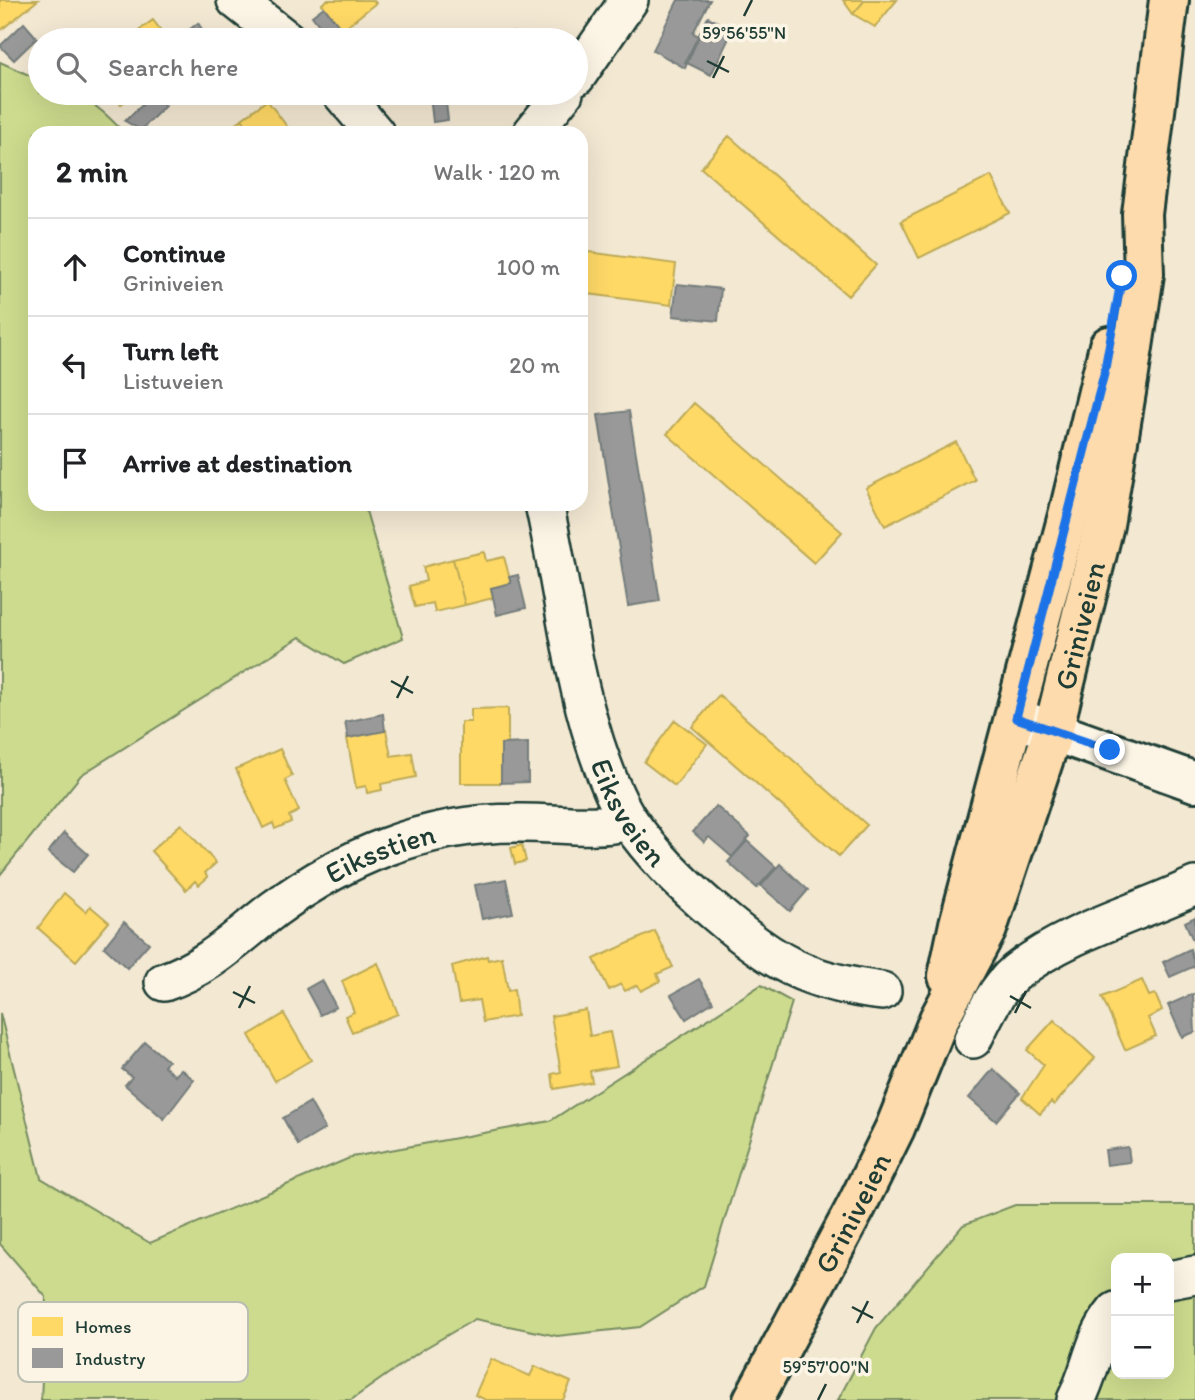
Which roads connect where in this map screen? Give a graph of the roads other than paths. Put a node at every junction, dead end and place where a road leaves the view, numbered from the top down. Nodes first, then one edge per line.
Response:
1 (236, 0) edge
2 (629, 0) edge
3 (1169, 0) edge
4 (272, 28) edge
5 (588, 60) edge
6 (351, 105) edge
7 (554, 105) edge
8 (369, 126) edge
9 (538, 126) edge
10 (1142, 214) junction
11 (545, 511) edge
12 (1016, 718) junction
13 (1053, 731) junction
14 (1195, 782) edge
15 (629, 821) junction
16 (1195, 886) edge
17 (164, 982) dead end
18 (882, 991) dead end
19 (939, 1019) junction
20 (973, 1040) dead end
21 (1195, 1275) edge
22 (1174, 1279) edge
23 (1112, 1316) edge
24 (753, 1400) edge
25 (1076, 1400) edge

1 - 4 street
2 - 5 street
3 - 10 main road, Griniveien
6 - 8 street
7 - 9 street
10 - 12 main road, Griniveien
10 - 13 main road, Griniveien
11 - 15 street, Eiksveien
12 - 13 street
12 - 19 main road, Griniveien
13 - 14 street
13 - 19 main road, Griniveien
15 - 17 street, Eiksstien
15 - 18 street, Eiksveien
16 - 20 street
19 - 24 main road, Griniveien
21 - 22 street
23 - 25 street

